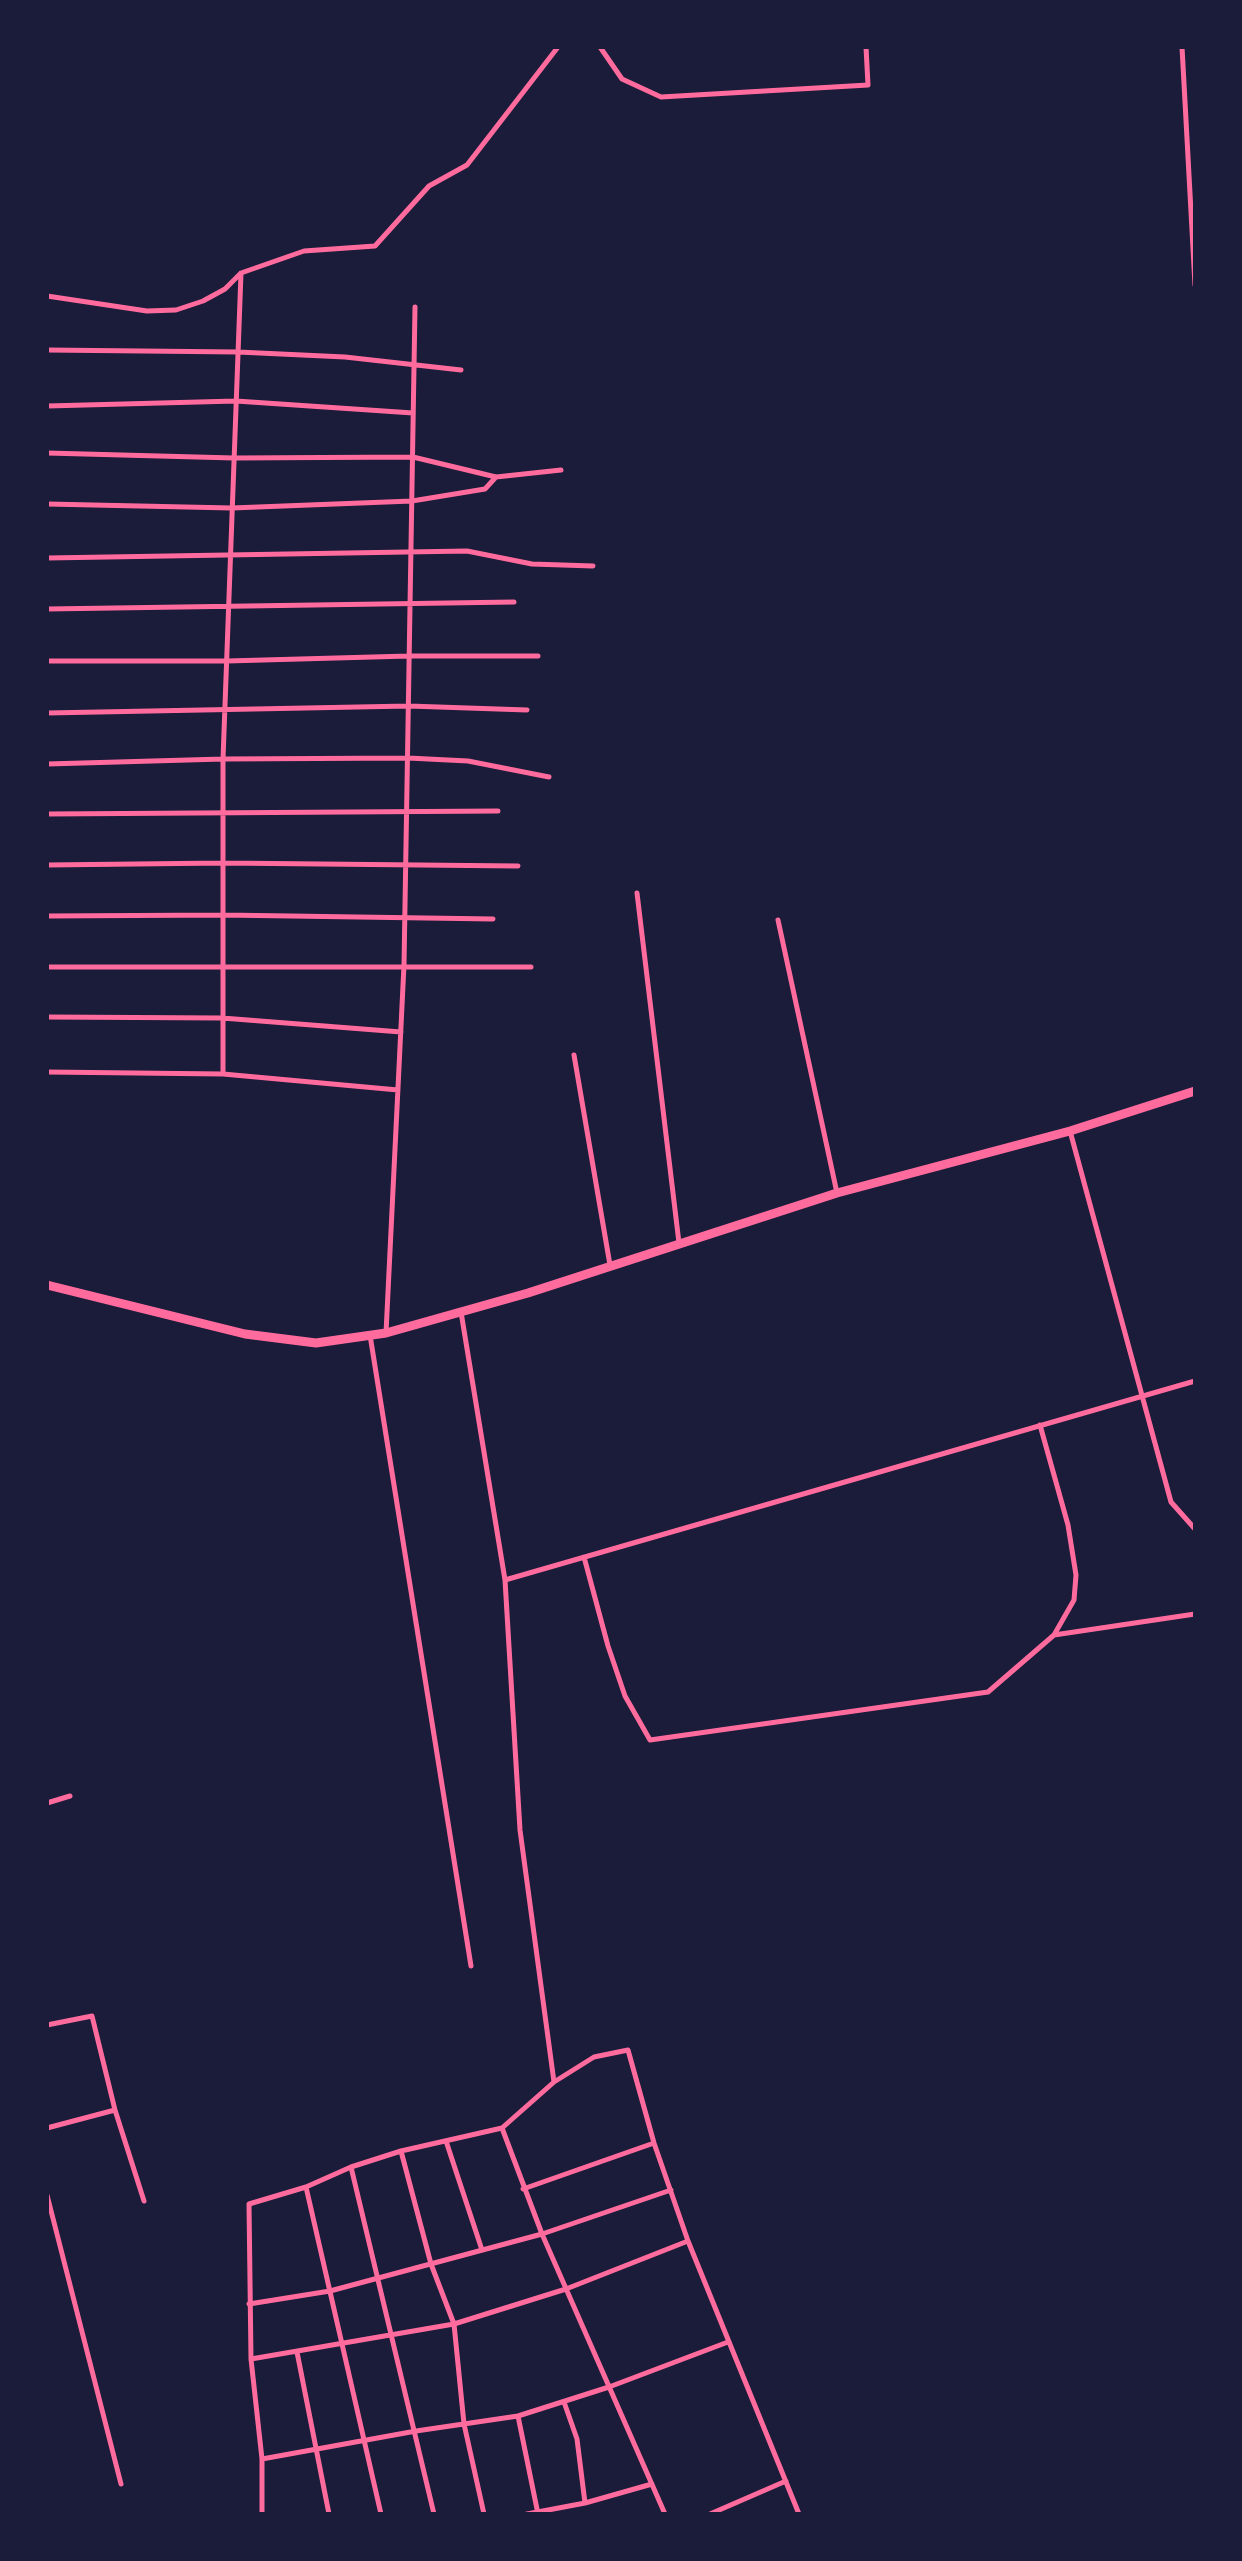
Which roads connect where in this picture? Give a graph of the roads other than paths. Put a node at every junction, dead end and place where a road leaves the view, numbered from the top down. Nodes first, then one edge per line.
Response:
1 (558, 47) edge
2 (600, 47) edge
3 (866, 47) edge
4 (1182, 47) edge
5 (241, 273) junction
6 (1195, 285) edge
7 (47, 296) edge
8 (415, 307) dead end
9 (47, 350) edge
10 (238, 352) junction
11 (414, 365) junction
12 (461, 370) dead end
13 (236, 401) junction
14 (47, 406) edge
15 (413, 413) junction
16 (47, 453) edge
17 (413, 457) junction
18 (234, 458) junction
19 (561, 470) dead end
20 (496, 477) junction
21 (412, 501) junction
22 (47, 504) edge
23 (232, 508) junction
24 (411, 551) junction
25 (231, 556) junction
26 (47, 558) edge
27 (593, 566) dead end
28 (514, 602) dead end
29 (410, 603) junction
30 (229, 608) junction
31 (47, 609) edge
32 (409, 656) junction
33 (538, 656) dead end
34 (47, 661) edge
35 (227, 661) junction
36 (408, 706) junction
37 (225, 709) junction
38 (527, 710) dead end
39 (47, 713) edge
40 (408, 758) junction
41 (223, 759) junction
42 (47, 764) edge
43 (549, 777) dead end
44 (407, 811) junction
45 (498, 811) dead end
46 (223, 812) junction
47 (47, 814) edge
48 (223, 863) junction
49 (47, 865) edge
50 (406, 865) junction
51 (518, 866) dead end
52 (637, 893) dead end
53 (223, 915) junction
54 (47, 916) edge
55 (405, 918) junction
56 (493, 919) dead end
57 (778, 920) dead end
58 (404, 965) junction
59 (222, 966) junction
60 (47, 967) edge
61 (531, 967) dead end
62 (47, 1017) edge
63 (222, 1018) junction
64 (401, 1032) junction
65 (574, 1055) dead end
66 (47, 1072) edge
67 (223, 1073) junction
68 (398, 1090) junction
69 (1195, 1091) edge
70 (1070, 1131) junction
71 (837, 1193) junction
72 (679, 1243) junction
73 (610, 1265) junction
74 (47, 1285) edge
75 (461, 1312) junction
76 (386, 1333) junction
77 (370, 1335) junction
78 (1195, 1381) edge
79 (1143, 1396) junction
80 (1040, 1425) junction
81 (1195, 1529) edge
82 (584, 1557) junction
83 (505, 1580) junction
84 (1195, 1614) edge
85 (1054, 1635) junction
86 (70, 1796) dead end
87 (47, 1803) edge
88 (471, 1966) dead end
89 (47, 2025) edge
90 (554, 2082) junction
91 (115, 2110) junction
92 (47, 2128) edge
93 (502, 2128) junction
94 (446, 2141) junction
95 (654, 2143) junction
96 (401, 2151) junction
97 (351, 2167) junction
98 (306, 2187) junction
99 (523, 2189) junction
100 (671, 2190) junction
101 (47, 2195) edge
102 (144, 2201) dead end
103 (542, 2234) junction
104 (688, 2241) junction
105 (482, 2250) junction
106 (431, 2264) junction
107 (379, 2278) junction
108 (566, 2289) junction
109 (330, 2291) junction
110 (249, 2304) junction
111 (454, 2324) junction
112 (393, 2335) junction
113 (728, 2342) junction
114 (343, 2344) junction
115 (297, 2352) junction
116 (251, 2359) junction
117 (609, 2387) junction
118 (564, 2402) junction
119 (517, 2416) junction
120 (464, 2424) junction
121 (416, 2431) junction
122 (365, 2440) junction
123 (315, 2449) junction
124 (262, 2459) junction
125 (786, 2481) junction
126 (121, 2484) dead end
127 (652, 2484) junction
128 (585, 2503) junction
129 (538, 2513) edge
130 (262, 2514) edge
131 (329, 2514) edge
132 (381, 2514) edge
133 (434, 2514) edge
134 (484, 2514) edge
135 (527, 2514) edge
136 (665, 2514) edge
137 (710, 2514) edge
138 (799, 2514) edge

1 - 5 street
2 - 3 street
4 - 6 street
5 - 7 street
5 - 10 street
8 - 11 street
9 - 10 street
10 - 11 street
10 - 13 street
11 - 12 street
11 - 15 street
13 - 14 street
13 - 15 street
13 - 18 street
15 - 17 street
16 - 18 street
17 - 18 street
17 - 20 street
17 - 21 street
18 - 23 street
19 - 20 street
20 - 21 street
21 - 23 street
21 - 24 street
22 - 23 street
23 - 25 street
24 - 25 street
24 - 27 street
24 - 29 street
25 - 26 street
25 - 30 street
28 - 29 street
29 - 30 street
29 - 32 street
30 - 31 street
30 - 35 street
32 - 33 street
32 - 35 street
32 - 36 street
34 - 35 street
35 - 37 street
36 - 37 street
36 - 38 street
36 - 40 street
37 - 39 street
37 - 41 street
40 - 41 street
40 - 43 street
40 - 44 street
41 - 42 street
41 - 46 street
44 - 45 street
44 - 46 street
44 - 50 street
46 - 47 street
46 - 48 street
48 - 49 street
48 - 50 street
48 - 53 street
50 - 51 street
50 - 55 street
52 - 72 street
53 - 54 street
53 - 55 street
53 - 59 street
55 - 56 street
55 - 58 street
57 - 71 street
58 - 59 street
58 - 61 street
58 - 64 street
59 - 60 street
59 - 63 street
62 - 63 street
63 - 64 street
63 - 67 street
64 - 68 street
65 - 73 street
66 - 67 street
67 - 68 street
68 - 76 street
69 - 70 highway
70 - 71 highway
70 - 79 street
71 - 72 highway
72 - 73 highway
73 - 75 highway
74 - 77 highway
75 - 76 highway
75 - 83 street
76 - 77 highway
77 - 88 street
78 - 79 street
79 - 80 street
79 - 81 street
80 - 82 street
80 - 85 street
82 - 83 street
82 - 85 street
83 - 90 street
84 - 85 street
86 - 87 street
89 - 91 street
90 - 93 street
90 - 95 street
91 - 92 street
91 - 102 street
93 - 94 street
93 - 99 street
94 - 96 street
94 - 105 street
95 - 99 street
95 - 100 street
96 - 97 street
96 - 106 street
97 - 98 street
97 - 107 street
98 - 109 street
98 - 110 street
99 - 103 street
100 - 103 street
100 - 104 street
101 - 126 street
103 - 105 street
103 - 108 street
104 - 108 street
104 - 113 street
105 - 106 street
106 - 107 street
106 - 111 street
107 - 109 street
107 - 112 street
108 - 111 street
108 - 117 street
109 - 110 street
109 - 114 street
110 - 116 street
111 - 112 street
111 - 120 street
112 - 114 street
112 - 121 street
113 - 117 street
113 - 125 street
114 - 115 street
114 - 122 street
115 - 116 street
115 - 123 street
116 - 124 street
117 - 118 street
117 - 127 street
118 - 119 street
118 - 128 street
119 - 120 street
119 - 129 street
120 - 121 street
120 - 134 street
121 - 122 street
121 - 133 street
122 - 123 street
122 - 132 street
123 - 124 street
123 - 131 street
124 - 130 street
125 - 137 street
125 - 138 street
127 - 128 street
127 - 136 street
128 - 129 street
129 - 135 street

